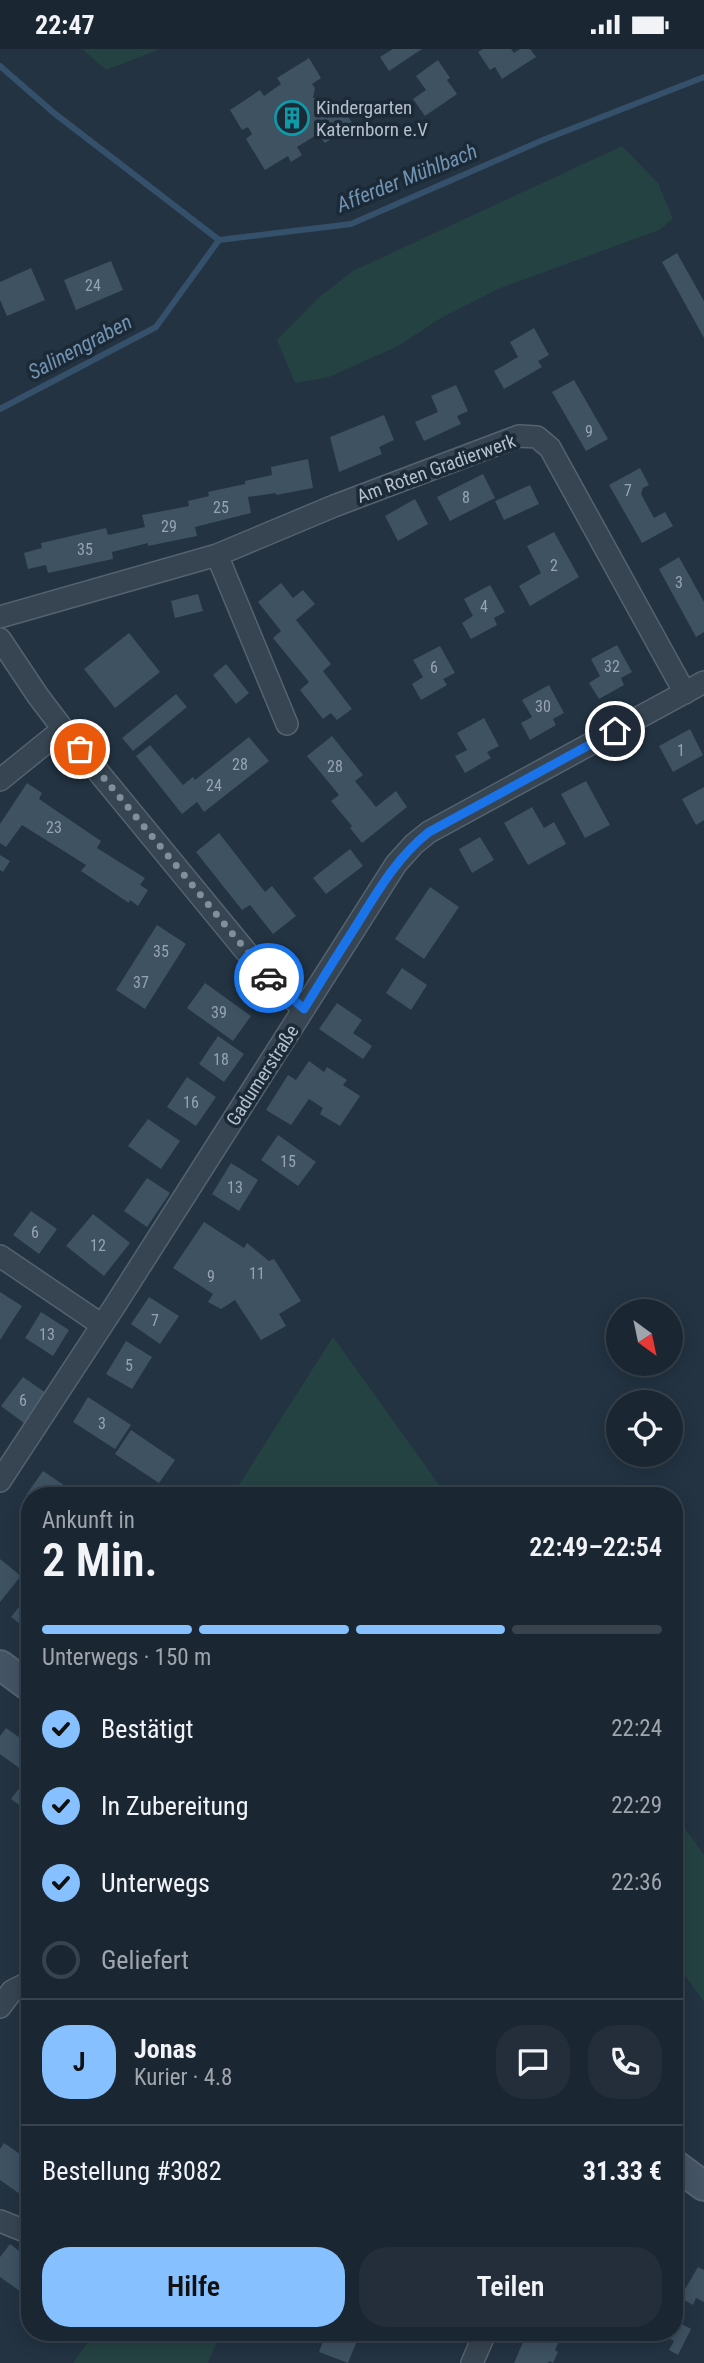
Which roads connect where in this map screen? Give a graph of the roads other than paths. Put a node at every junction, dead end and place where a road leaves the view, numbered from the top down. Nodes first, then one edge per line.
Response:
1 (217, 555) junction
2 (0, 617) edge
3 (0, 639) edge
4 (699, 686) edge
5 (287, 724) dead end
6 (63, 729) junction
7 (0, 780) edge
8 (304, 1009) junction
9 (0, 1256) edge
10 (102, 1325) junction
11 (0, 1481) edge
12 (0, 1665) edge
13 (21, 1680) edge
14 (21, 1986) edge
15 (0, 2007) edge
16 (683, 2171) edge
17 (704, 2186) edge
18 (0, 2221) edge
19 (21, 2229) edge
20 (482, 2341) edge
21 (472, 2363) edge

1 - 2 street, Am Roten Gradierwerk
1 - 4 street, Am Roten Gradierwerk
1 - 5 street
3 - 6 street
4 - 8 street, Gadumerstraße
6 - 7 street
6 - 8 street
8 - 10 street, Gadumerstraße
9 - 10 street
10 - 11 street, Gadumerstraße
12 - 13 main road
14 - 15 street
16 - 17 main road
18 - 19 street
20 - 21 street

